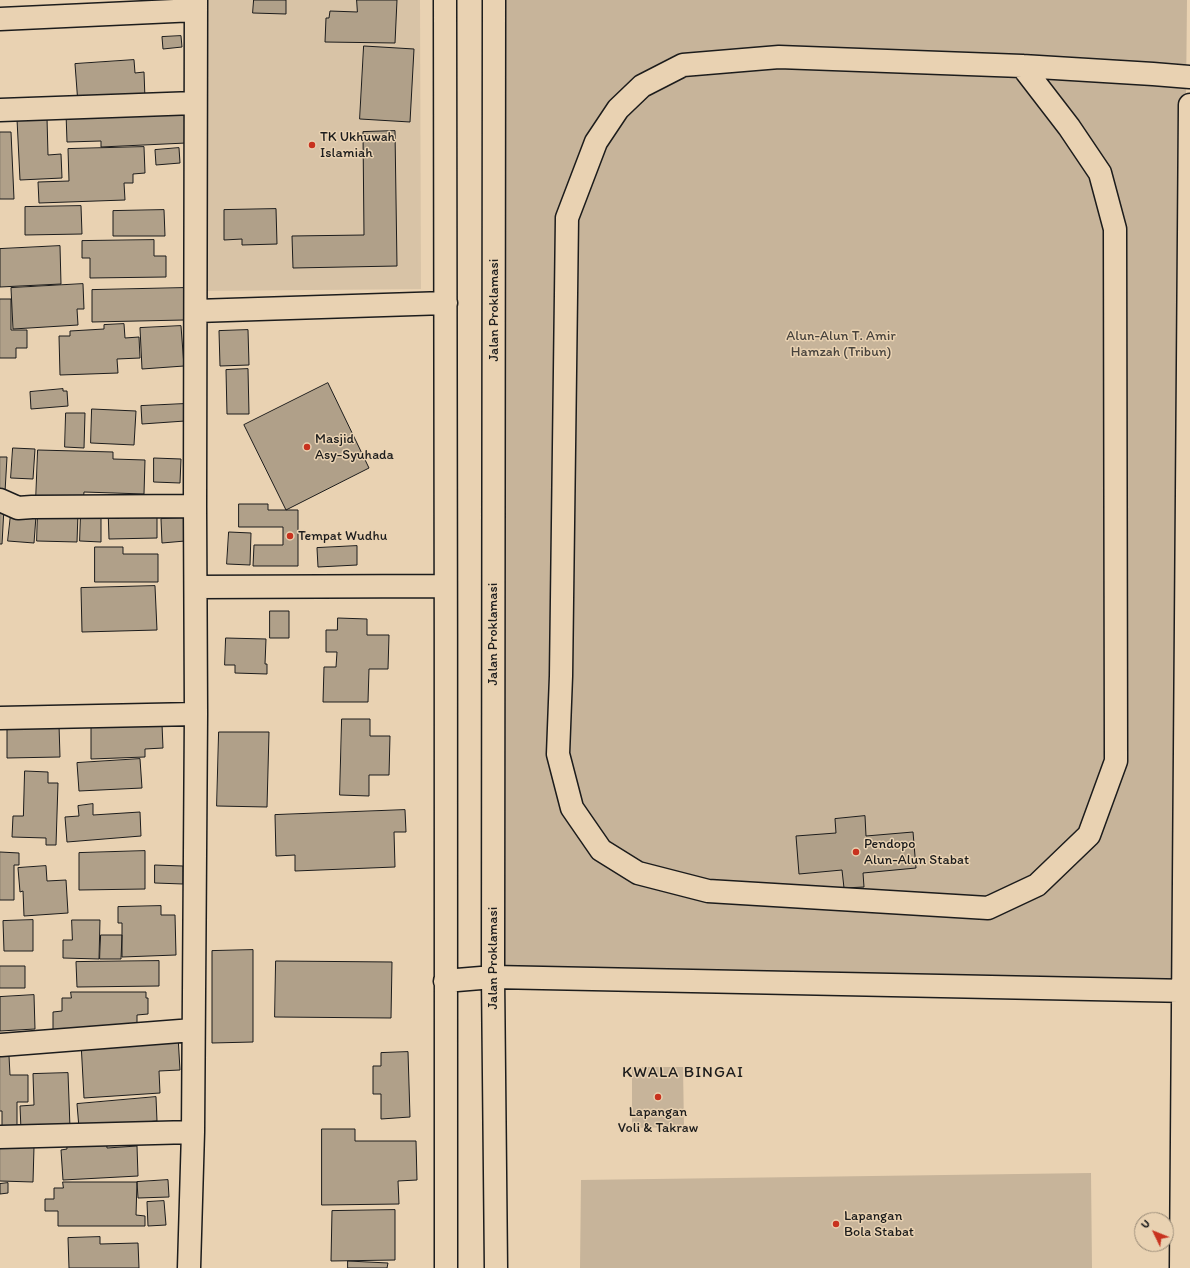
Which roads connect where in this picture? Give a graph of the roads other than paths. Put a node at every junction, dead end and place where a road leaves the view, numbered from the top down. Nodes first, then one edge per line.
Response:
1 (445, 0) edge
2 (494, 0) edge
3 (196, 5) edge
4 (0, 19) edge
5 (1022, 66) junction
6 (1190, 77) edge
7 (195, 103) junction
8 (1190, 105) edge
9 (0, 110) edge
10 (446, 303) junction
11 (196, 311) junction
12 (0, 500) edge
13 (195, 506) junction
14 (445, 586) junction
15 (196, 587) junction
16 (196, 714) junction
17 (0, 718) edge
18 (1187, 867) edge
19 (493, 977) junction
20 (445, 981) junction
21 (1187, 991) edge
22 (193, 1030) junction
23 (1, 1045) edge
24 (1186, 1116) edge
25 (193, 1132) junction
26 (0, 1137) edge
27 (189, 1268) edge
28 (446, 1268) edge
29 (496, 1268) edge
30 (1181, 1268) edge

1 - 10 street
2 - 19 street, Jalan Proklamasi
3 - 4 street
3 - 7 street
5 - 5 street
5 - 6 street
7 - 9 street
7 - 11 street
8 - 18 street
10 - 11 street
10 - 14 street
11 - 13 street
12 - 13 street
13 - 15 street
14 - 15 street
14 - 20 street
15 - 16 street
16 - 17 street
16 - 22 street
18 - 21 street
19 - 20 street
19 - 21 street
19 - 29 street, Jalan Proklamasi
20 - 28 street
21 - 24 street
22 - 23 street
22 - 25 street
24 - 30 street
25 - 26 street
25 - 27 street

